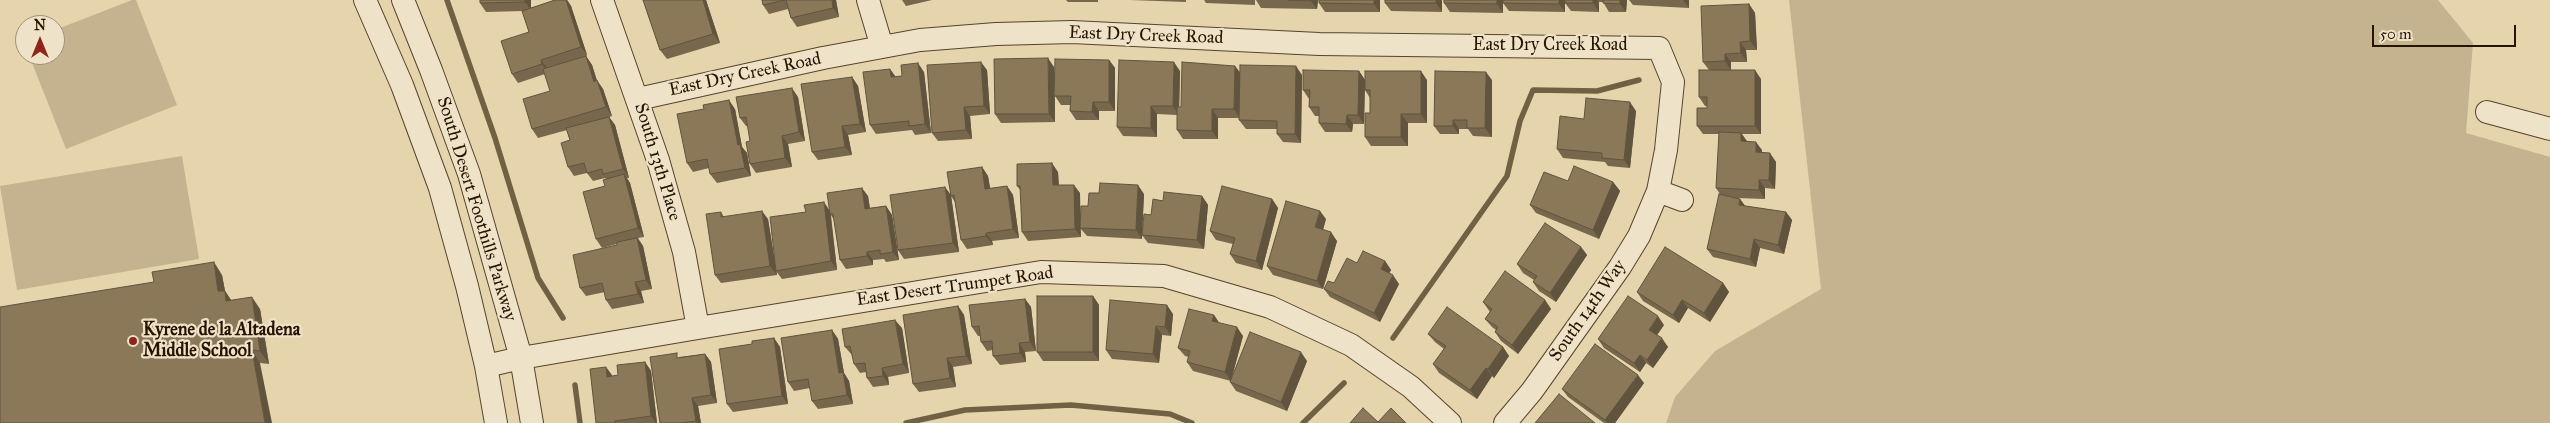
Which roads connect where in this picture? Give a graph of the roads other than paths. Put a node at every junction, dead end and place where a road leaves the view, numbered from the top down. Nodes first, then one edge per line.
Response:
1 (365, 0) edge
2 (403, 0) edge
3 (602, 0) edge
4 (868, 0) edge
5 (882, 47) junction
6 (1659, 48) joint
7 (638, 99) junction
8 (2487, 112) dead end
9 (2550, 130) edge
10 (1658, 191) junction
11 (1682, 200) dead end
12 (698, 328) junction
13 (521, 358) junction
14 (486, 366) junction
15 (496, 423) edge
16 (532, 423) edge
17 (1450, 423) edge
18 (1505, 423) edge

1 - 14 street, South Desert Foothills Parkway
2 - 13 street, South Desert Foothills Parkway
3 - 7 street, South 13th Place
4 - 5 street
5 - 6 street, East Dry Creek Road
5 - 7 street, East Dry Creek Road
6 - 10 street, South 14th Way
7 - 12 street, South 13th Place
8 - 9 street
10 - 11 street
10 - 18 street, South 14th Way
12 - 13 street, East Desert Trumpet Road
12 - 17 street, East Desert Trumpet Road
13 - 14 street, East Desert Trumpet Road
13 - 16 street, South Desert Foothills Parkway
14 - 15 street, South Desert Foothills Parkway

